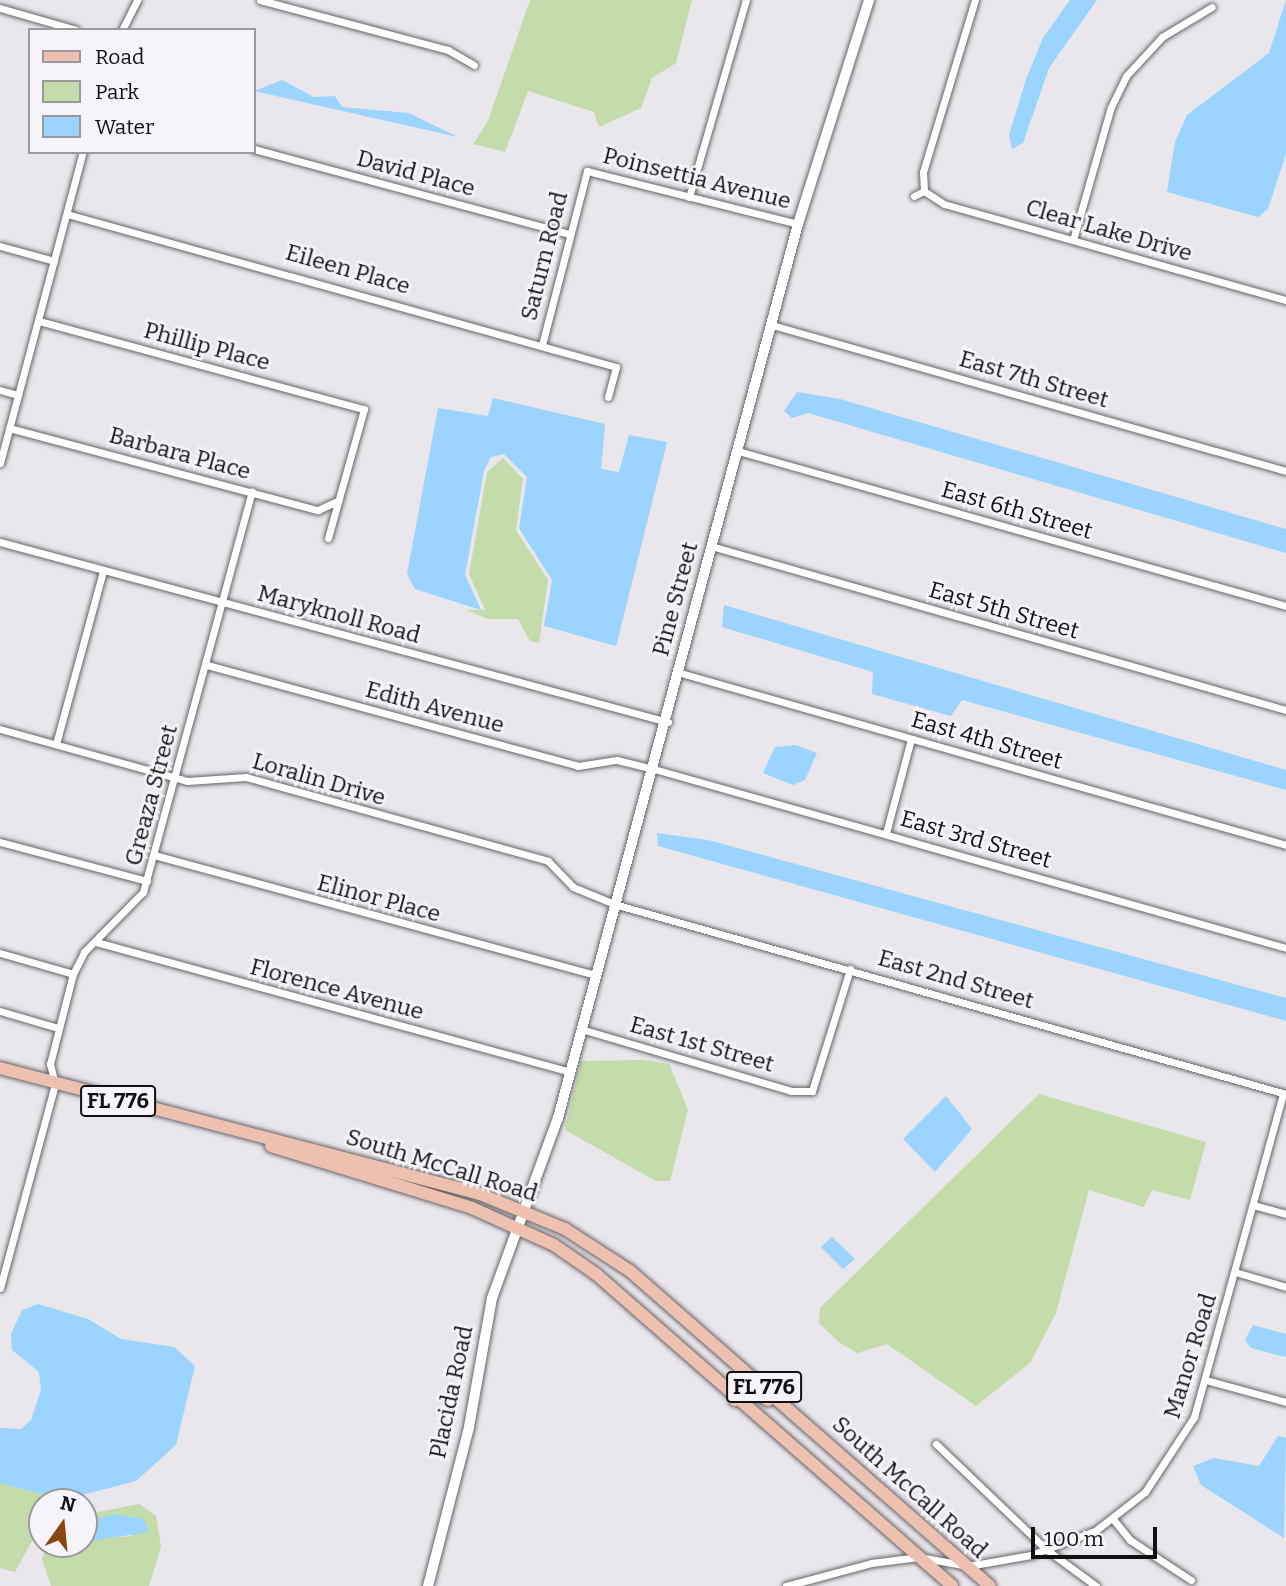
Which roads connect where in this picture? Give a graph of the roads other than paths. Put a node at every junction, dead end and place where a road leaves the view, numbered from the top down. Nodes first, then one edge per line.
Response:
1 (137, 0) edge
2 (260, 0) edge
3 (746, 0) edge
4 (869, 0) edge
5 (975, 0) edge
6 (1212, 7) dead end
7 (0, 8) edge
8 (69, 28) edge
9 (123, 28) edge
10 (474, 65) dead end
11 (256, 150) edge
12 (82, 154) edge
13 (585, 174) joint
14 (924, 191) junction
15 (914, 196) dead end
16 (689, 197) junction
17 (67, 214) junction
18 (798, 224) junction
19 (569, 234) junction
20 (1073, 240) junction
21 (0, 246) edge
22 (54, 261) junction
23 (1286, 300) edge
24 (39, 321) junction
25 (772, 325) junction
26 (542, 345) junction
27 (0, 390) edge
28 (18, 395) junction
29 (608, 397) dead end
30 (9, 428) junction
31 (738, 451) junction
32 (0, 463) edge
33 (1286, 471) edge
34 (252, 492) junction
35 (337, 500) junction
36 (328, 538) dead end
37 (0, 542) edge
38 (711, 546) junction
39 (103, 571) junction
40 (223, 603) junction
41 (1286, 606) edge
42 (206, 665) junction
43 (677, 672) junction
44 (1286, 710) edge
45 (668, 722) junction
46 (0, 729) edge
47 (911, 739) junction
48 (55, 744) junction
49 (654, 769) junction
50 (176, 778) junction
51 (886, 833) junction
52 (0, 842) edge
53 (1286, 845) edge
54 (154, 855) junction
55 (147, 881) junction
56 (614, 904) junction
57 (96, 942) junction
58 (1286, 948) edge
59 (0, 953) edge
60 (850, 969) junction
61 (73, 974) junction
62 (595, 975) junction
63 (0, 1011) edge
64 (58, 1028) junction
65 (581, 1029) junction
66 (0, 1068) edge
67 (569, 1071) junction
68 (55, 1084) junction
69 (1285, 1094) edge
70 (254, 1139) junction
71 (1253, 1205) junction
72 (523, 1209) junction
73 (1286, 1214) edge
74 (516, 1224) junction
75 (1235, 1272) junction
76 (1286, 1287) edge
77 (0, 1288) edge
78 (1206, 1380) junction
79 (735, 1400) junction
80 (1286, 1402) edge
81 (806, 1422) junction
82 (936, 1444) dead end
83 (1113, 1520) junction
84 (1048, 1550) junction
85 (919, 1557) junction
86 (968, 1566) junction
87 (1191, 1580) dead end
88 (428, 1586) edge
89 (786, 1586) edge
90 (952, 1586) edge
91 (990, 1586) edge
92 (1096, 1586) edge

1 - 9 street
2 - 10 street
3 - 16 street
4 - 18 main road, Pine Street
5 - 14 street
6 - 20 street
7 - 8 street
11 - 19 street, David Place
12 - 17 street
13 - 16 street, Poinsettia Avenue
13 - 19 street, Saturn Road
14 - 15 street
14 - 20 street, Clear Lake Drive
16 - 18 street, Poinsettia Avenue
17 - 22 street
17 - 26 street, Eileen Place
18 - 25 main road, Pine Street
19 - 26 street, Saturn Road
20 - 23 street, Clear Lake Drive
21 - 22 street
22 - 24 street
24 - 28 street
24 - 35 street, Phillip Place
25 - 31 main road, Pine Street
25 - 33 street, East 7th Street
26 - 29 street, Eileen Place
27 - 28 street
28 - 30 street
30 - 32 street
30 - 34 street, Barbara Place
31 - 38 main road, Pine Street
31 - 41 street, East 6th Street
34 - 35 street, Barbara Place
34 - 40 street, Greaza Street
35 - 36 street
37 - 39 street, Maryknoll Road
38 - 43 main road, Pine Street
38 - 44 street, East 5th Street
39 - 40 street, Maryknoll Road
39 - 48 street
40 - 42 street, Greaza Street
40 - 45 street, Maryknoll Road
42 - 49 street, Edith Avenue
42 - 50 street, Greaza Street
43 - 45 main road, Pine Street
43 - 47 street, East 4th Street
45 - 49 main road, Pine Street
46 - 48 street, Loralin Drive
47 - 51 street
47 - 53 street, East 4th Street
48 - 50 street, Loralin Drive
49 - 51 street, East 3rd Street
49 - 56 main road, Pine Street
50 - 54 street, Greaza Street
50 - 56 street, Loralin Drive
51 - 58 street, East 3rd Street
52 - 55 street
54 - 55 street, Greaza Street
54 - 62 street, Elinor Place
55 - 57 street, Greaza Street
56 - 60 street, East 2nd Street
56 - 62 main road, Pine Street
57 - 61 street, Greaza Street
57 - 67 street, Florence Avenue
59 - 61 street
60 - 65 street, East 1st Street
60 - 69 street, East 2nd Street
61 - 64 street, Greaza Street
62 - 65 main road, Pine Street
63 - 64 street
64 - 68 street, Greaza Street
65 - 67 main road, Pine Street
66 - 68 main road, South McCall Road / FL 776
67 - 72 main road, Pine Street
68 - 70 main road, South McCall Road / FL 776
68 - 77 street, Greaza Street
69 - 71 street, Manor Road
70 - 72 main road, South McCall Road / FL 776
70 - 74 main road, South McCall Road / FL 776
71 - 73 street
71 - 75 street, Manor Road
72 - 74 main road, Placida Road
72 - 81 main road, South McCall Road / FL 776
74 - 79 main road, South McCall Road / FL 776
74 - 88 main road, Placida Road
75 - 76 street
75 - 78 street, Manor Road
78 - 80 street
78 - 83 street, Manor Road
79 - 81 main road
79 - 85 main road, South McCall Road / FL 776
81 - 86 main road, South McCall Road / FL 776
82 - 84 street
83 - 84 street, Manor Road
83 - 87 street
84 - 86 street, Manor Road
84 - 92 street
85 - 86 street, Manor Road
85 - 89 street, Manor Road
85 - 90 main road, South McCall Road / FL 776
86 - 91 main road, South McCall Road / FL 776

